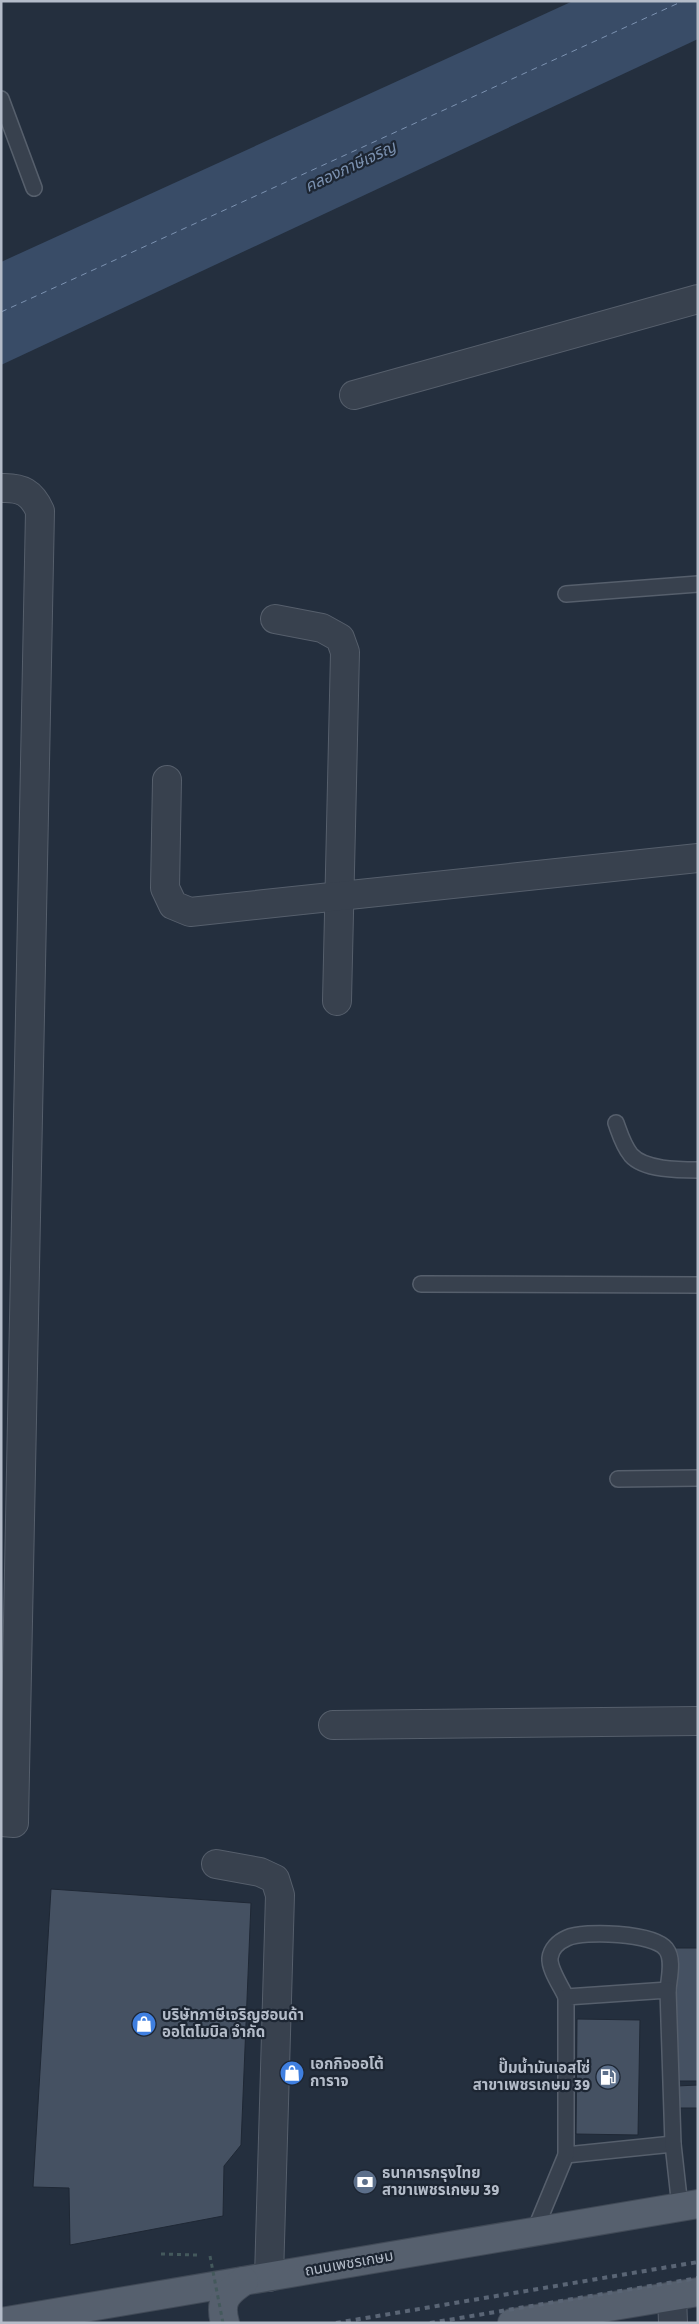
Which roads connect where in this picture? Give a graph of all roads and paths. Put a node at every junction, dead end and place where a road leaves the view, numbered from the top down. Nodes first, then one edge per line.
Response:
1 (1, 99) edge
2 (34, 188) dead end
3 (698, 299) edge
4 (354, 395) dead end
5 (1, 488) edge
6 (698, 584) edge
7 (566, 594) dead end
8 (275, 619) dead end
9 (167, 780) dead end
10 (698, 858) edge
11 (341, 896) junction
12 (337, 1001) dead end
13 (616, 1123) dead end
14 (698, 1170) edge
15 (421, 1284) dead end
16 (698, 1285) edge
17 (698, 1478) edge
18 (618, 1479) dead end
19 (698, 1721) edge
20 (333, 1725) dead end
21 (1, 1822) edge
22 (216, 1864) dead end
23 (668, 1990) junction
24 (566, 1997) junction
25 (672, 2144) junction
26 (566, 2155) junction
27 (689, 2205) edge
28 (535, 2230) junction
29 (161, 2254) dead end
30 (256, 2279) junction
31 (185, 2291) junction
32 (685, 2294) edge
33 (1, 2322) edge
34 (208, 2323) edge
35 (224, 2323) edge
36 (512, 2323) edge
37 (674, 2323) edge

1 - 2 lane
3 - 4 street
5 - 21 street
6 - 7 lane
8 - 11 street
9 - 11 street
10 - 11 street
11 - 12 street
13 - 14 lane
15 - 16 lane
17 - 18 lane
19 - 20 street
22 - 30 street
23 - 24 lane
23 - 24 lane
23 - 25 lane
24 - 26 lane
25 - 26 lane
25 - 27 lane
26 - 28 lane
27 - 28 main road, ถนนเพชรเกษม
28 - 30 main road, ถนนเพชรเกษม
29 - 35 path, bridge
30 - 31 main road, ถนนเพชรเกษม
30 - 35 main road
31 - 33 main road, ถนนเพชรเกษม
31 - 34 main road
32 - 36 main road
32 - 37 street

